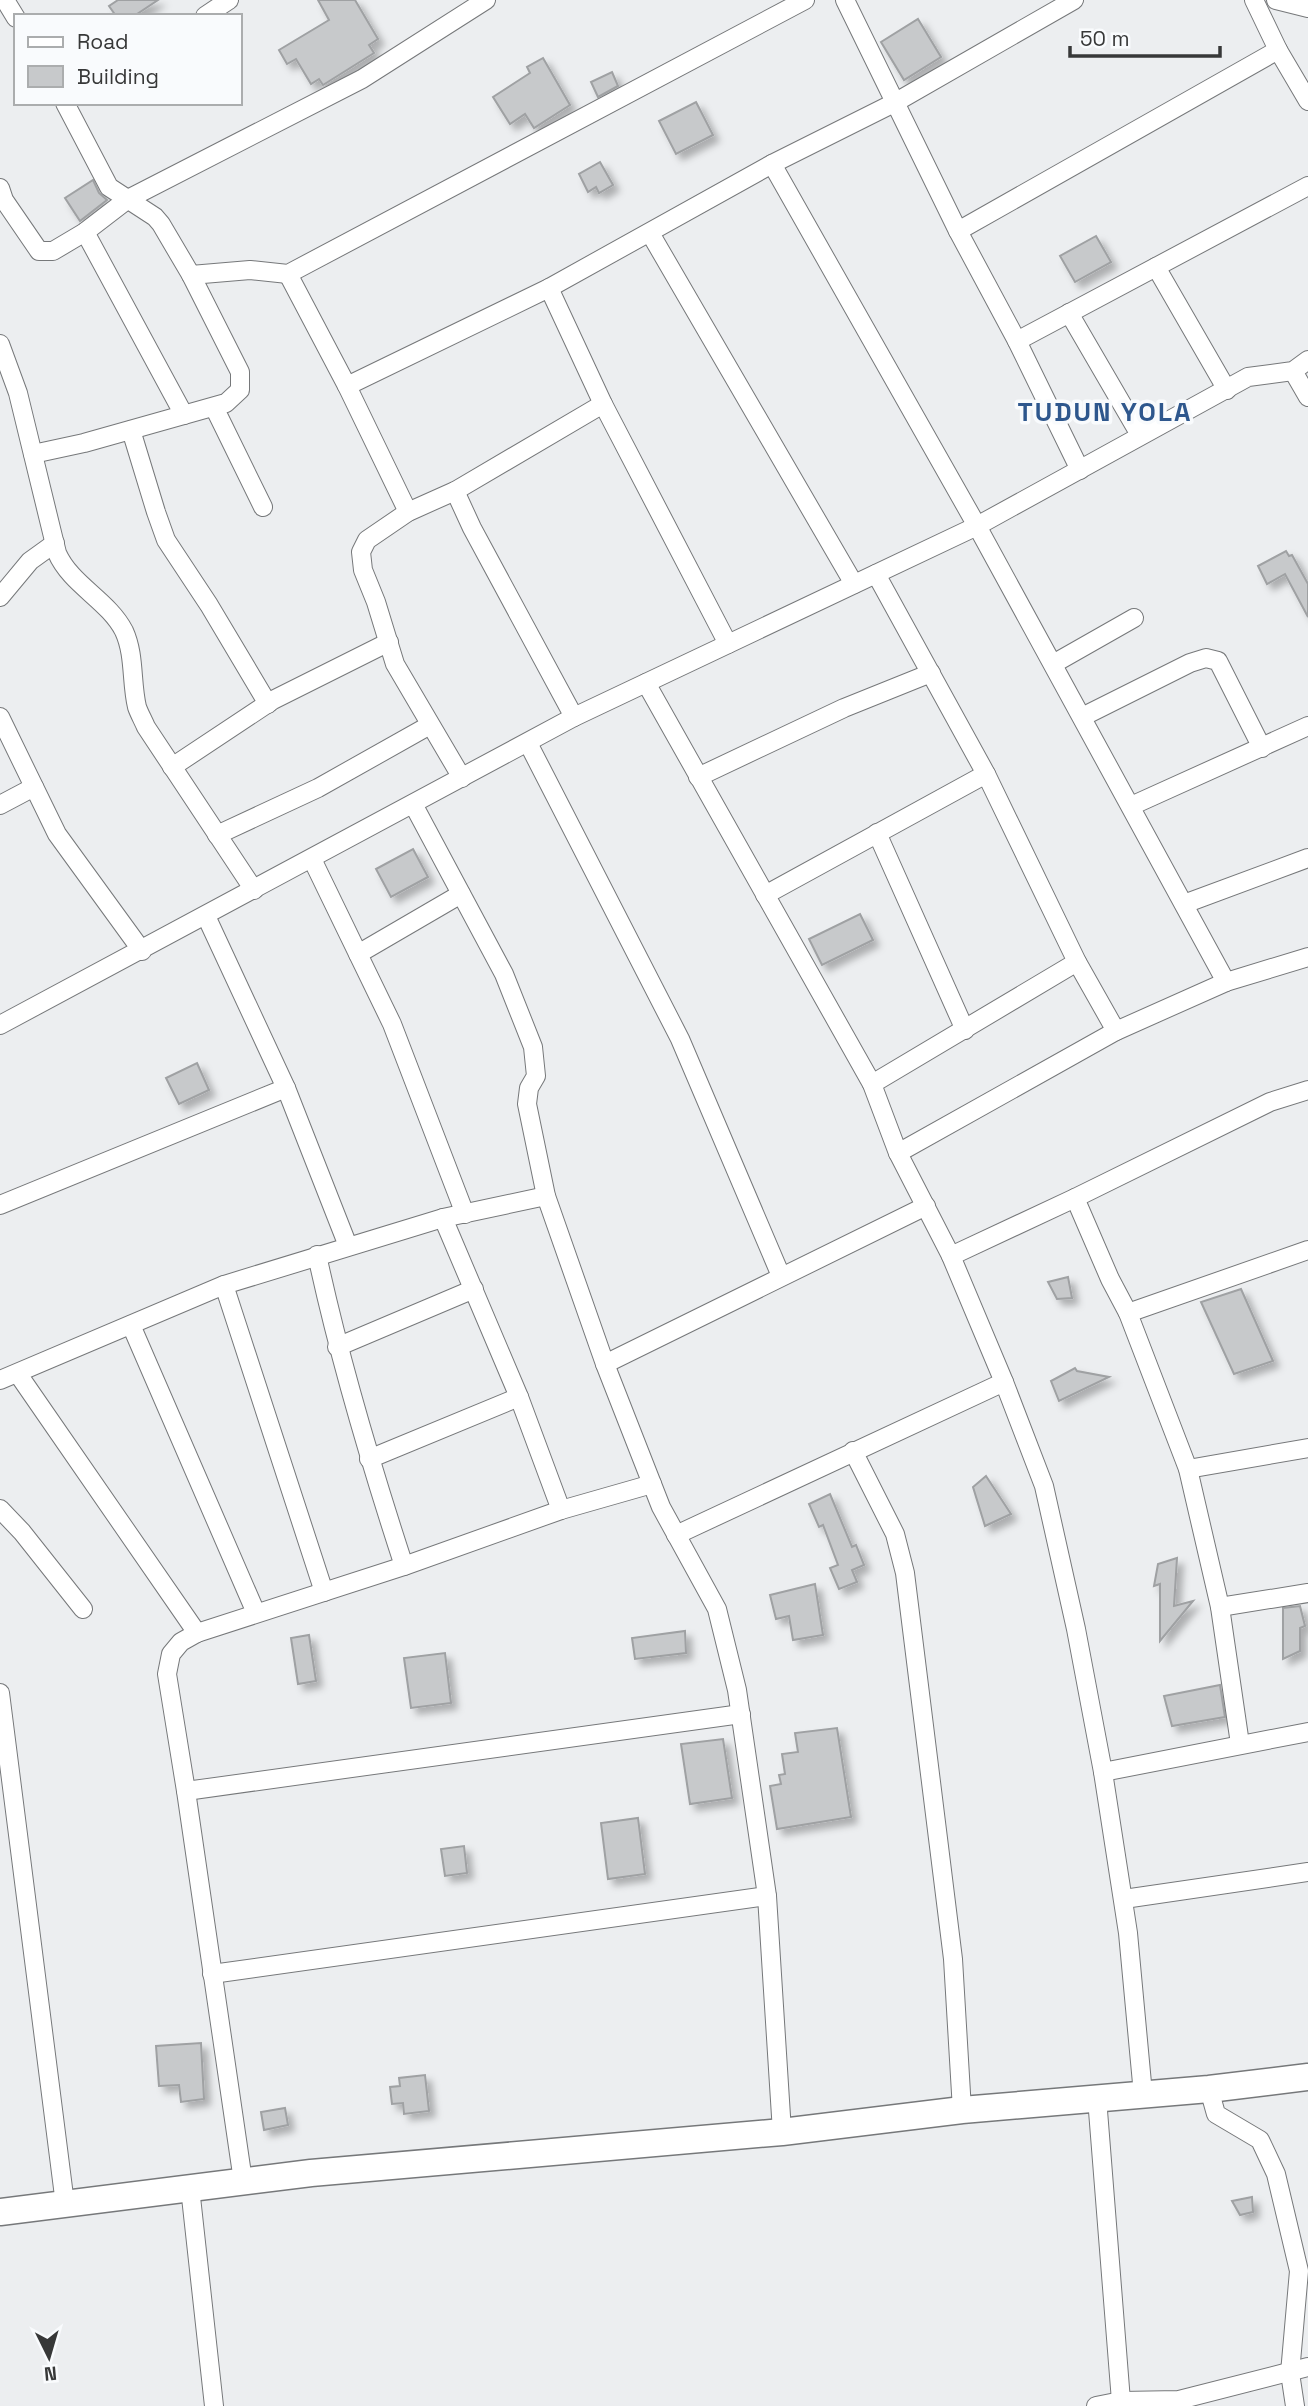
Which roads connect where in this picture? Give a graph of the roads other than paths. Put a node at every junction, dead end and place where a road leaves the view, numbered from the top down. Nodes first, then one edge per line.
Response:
1 (229, 0) edge
2 (486, 0) edge
3 (805, 0) edge
4 (845, 0) edge
5 (1074, 0) edge
6 (1254, 0) edge
7 (1276, 0) edge
8 (1308, 8) edge
9 (208, 14) edge
10 (1279, 50) junction
11 (1308, 101) edge
12 (896, 102) junction
13 (68, 105) edge
14 (772, 164) junction
15 (1308, 186) edge
16 (1, 197) edge
17 (128, 199) junction
18 (958, 231) junction
19 (85, 232) junction
20 (650, 233) junction
21 (1156, 267) junction
22 (288, 274) junction
23 (191, 275) junction
24 (549, 288) junction
25 (1069, 313) junction
26 (1017, 341) junction
27 (0, 344) edge
28 (1301, 365) edge
29 (347, 386) junction
30 (1227, 390) junction
31 (1308, 397) edge
32 (603, 404) junction
33 (214, 407) junction
34 (184, 415) junction
35 (131, 430) junction
36 (1140, 435) junction
37 (33, 454) junction
38 (1080, 470) junction
39 (455, 491) junction
40 (263, 507) dead end
41 (408, 512) junction
42 (977, 526) junction
43 (55, 543) junction
44 (876, 574) junction
45 (853, 584) junction
46 (0, 597) edge
47 (1135, 618) dead end
48 (389, 642) junction
49 (727, 644) junction
50 (1053, 664) junction
51 (931, 673) junction
52 (646, 683) junction
53 (268, 704) junction
54 (574, 717) junction
55 (1082, 717) junction
56 (0, 718) edge
57 (430, 725) junction
58 (1308, 726) edge
59 (527, 743) junction
60 (1262, 748) junction
61 (172, 767) junction
62 (986, 774) junction
63 (698, 777) junction
64 (461, 778) junction
65 (34, 787) junction
66 (413, 804) junction
67 (0, 805) edge
68 (1131, 806) junction
69 (877, 834) junction
70 (217, 835) junction
71 (1308, 858) edge
72 (312, 859) junction
73 (254, 890) junction
74 (461, 894) junction
75 (765, 895) junction
76 (1184, 904) junction
77 (206, 916) junction
78 (142, 951) junction
79 (358, 954) junction
80 (1308, 957) edge
81 (1077, 962) junction
82 (1226, 982) junction
83 (0, 1025) edge
84 (965, 1030) junction
85 (1116, 1031) junction
86 (872, 1084) junction
87 (286, 1088) junction
88 (1308, 1090) edge
89 (898, 1153) junction
90 (546, 1196) junction
91 (1076, 1198) junction
92 (0, 1205) edge
93 (926, 1206) junction
94 (465, 1214) junction
95 (443, 1218) junction
96 (348, 1247) junction
97 (1308, 1250) edge
98 (317, 1255) junction
99 (951, 1255) junction
100 (782, 1276) junction
101 (223, 1284) junction
102 (474, 1289) junction
103 (1128, 1313) junction
104 (131, 1325) junction
105 (337, 1347) junction
106 (605, 1364) junction
107 (18, 1374) junction
108 (0, 1380) edge
109 (1004, 1382) junction
110 (519, 1397) junction
111 (1308, 1448) edge
112 (853, 1451) junction
113 (369, 1459) junction
114 (1188, 1469) junction
115 (652, 1484) junction
116 (0, 1509) edge
117 (561, 1510) junction
118 (677, 1535) junction
119 (404, 1566) junction
120 (324, 1592) junction
121 (1308, 1593) edge
122 (1220, 1607) junction
123 (83, 1609) dead end
124 (256, 1613) junction
125 (197, 1633) junction
126 (0, 1693) edge
127 (741, 1714) junction
128 (1308, 1732) edge
129 (1240, 1744) junction
130 (1103, 1772) junction
131 (186, 1791) junction
132 (1308, 1872) edge
133 (766, 1896) junction
134 (1124, 1899) junction
135 (212, 1974) junction
136 (1308, 2077) edge
137 (1209, 2089) junction
138 (1143, 2094) junction
139 (1097, 2098) junction
140 (962, 2110) junction
141 (782, 2132) junction
142 (243, 2181) junction
143 (190, 2188) junction
144 (65, 2204) junction
145 (0, 2212) edge
146 (1308, 2367) edge
147 (1290, 2373) junction
148 (1121, 2401) junction
149 (214, 2406) edge
150 (1096, 2406) edge
151 (1295, 2406) edge

1 - 9 street
2 - 17 street
3 - 22 street
4 - 12 street
5 - 12 street
6 - 10 street
7 - 8 street
10 - 11 street
10 - 18 street
12 - 14 street
12 - 18 street
13 - 17 street
14 - 20 street
14 - 42 street
15 - 21 street
16 - 19 street
17 - 19 street
17 - 23 street
18 - 26 street
19 - 34 street
20 - 24 street
20 - 45 street
21 - 25 street
21 - 30 street
22 - 23 street
22 - 29 street
23 - 33 street
24 - 29 street
24 - 32 street
25 - 26 street
25 - 36 street
26 - 38 street
27 - 37 street
28 - 30 street
28 - 31 street
29 - 41 street
30 - 36 street
32 - 39 street
32 - 49 street
33 - 34 street
33 - 40 street
34 - 35 street
35 - 37 street
35 - 53 street
36 - 38 street
37 - 43 street
38 - 42 street
39 - 41 street
39 - 54 street
41 - 48 street
42 - 44 street
42 - 50 street
43 - 46 street
43 - 61 street
44 - 45 street
44 - 51 street
45 - 49 street
47 - 50 street
48 - 53 street
48 - 57 street
49 - 52 street
50 - 55 street
51 - 62 street
51 - 63 street
52 - 54 street
52 - 63 street
53 - 61 street
54 - 59 street
55 - 60 street
55 - 68 street
56 - 65 street
57 - 64 street
57 - 70 street
58 - 60 street
59 - 64 street
59 - 100 street
60 - 68 street
61 - 70 street
62 - 69 street
62 - 81 street
63 - 75 street
64 - 66 street
65 - 67 street
65 - 78 street
66 - 72 street
66 - 74 street
68 - 76 street
69 - 75 street
69 - 84 street
70 - 73 street
71 - 76 street
72 - 73 street
72 - 79 street
73 - 77 street
74 - 79 street
74 - 90 street
75 - 86 street
76 - 82 street
77 - 78 street
77 - 87 street
78 - 83 street
79 - 94 street
80 - 82 street
81 - 84 street
81 - 85 street
82 - 85 street
84 - 86 street
85 - 89 street
86 - 89 street
87 - 92 street
87 - 96 street
88 - 91 street
89 - 93 street
90 - 94 street
90 - 106 street
91 - 99 street
91 - 103 street
93 - 99 street
93 - 100 street
94 - 95 street
95 - 96 street
95 - 102 street
96 - 98 street
97 - 103 street
98 - 101 street
98 - 105 street
99 - 109 street
100 - 106 street
101 - 104 street
101 - 120 street
102 - 105 street
102 - 110 street
103 - 114 street
104 - 107 street
104 - 124 street
105 - 113 street
106 - 115 street
107 - 108 street
107 - 125 street
109 - 112 street
109 - 130 street
110 - 113 street
110 - 117 street
111 - 114 street
112 - 118 street
112 - 140 street
113 - 119 street
114 - 122 street
115 - 117 street
115 - 118 street
116 - 123 street
117 - 119 street
118 - 127 street
119 - 120 street
120 - 124 street
121 - 122 street
122 - 129 street
124 - 125 street
125 - 131 street
126 - 144 street
127 - 131 street
127 - 133 street
128 - 129 street
129 - 130 street
130 - 134 street
131 - 135 street
132 - 134 street
133 - 135 street
133 - 141 street
134 - 138 street
135 - 142 street
136 - 137 street
137 - 138 street
137 - 147 street
138 - 139 street
139 - 140 street
139 - 148 street
140 - 141 street
141 - 142 street
142 - 143 street
143 - 144 street
143 - 149 street
144 - 145 street
146 - 147 street
147 - 148 street
147 - 151 street
148 - 150 street

